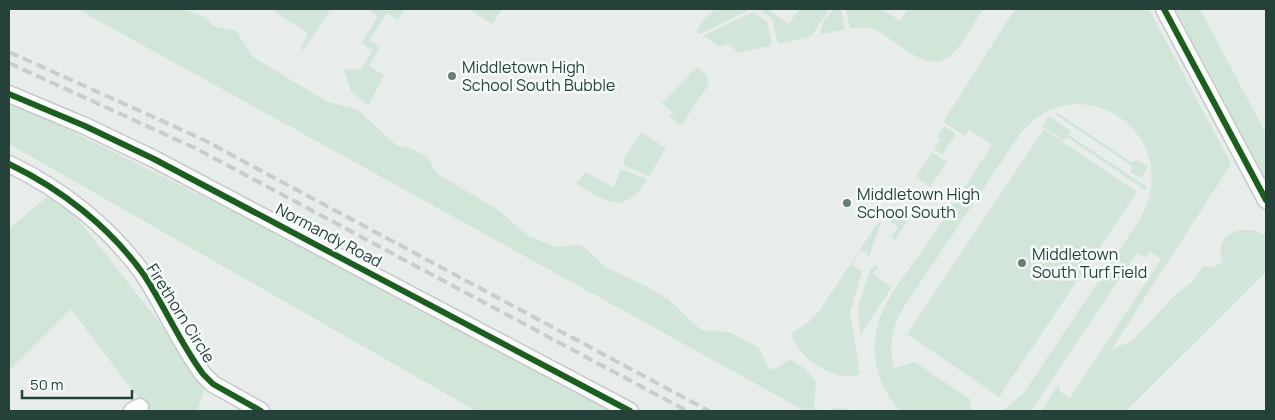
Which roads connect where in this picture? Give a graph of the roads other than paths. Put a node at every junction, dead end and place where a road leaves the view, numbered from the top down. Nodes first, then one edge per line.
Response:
1 (1164, 9) edge
2 (9, 94) edge
3 (9, 164) edge
4 (1266, 200) edge
5 (261, 411) edge
6 (630, 411) edge

1 - 4 street
2 - 6 street, Normandy Road
3 - 5 street, Firethorn Circle

